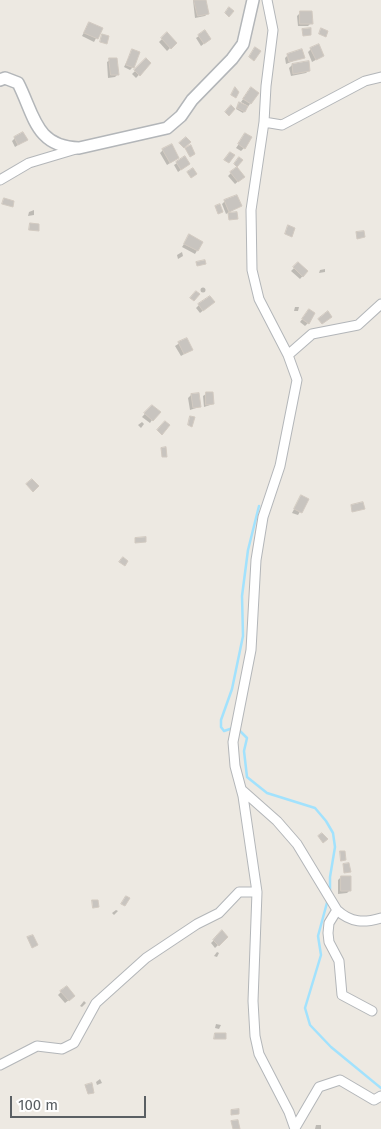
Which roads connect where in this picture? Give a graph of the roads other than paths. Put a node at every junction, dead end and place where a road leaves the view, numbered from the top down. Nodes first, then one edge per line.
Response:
1 (253, 0) edge
2 (267, 0) edge
3 (381, 77) edge
4 (0, 80) edge
5 (264, 122) junction
6 (79, 148) junction
7 (0, 180) edge
8 (381, 304) edge
9 (288, 355) junction
10 (242, 790) junction
11 (257, 892) junction
12 (337, 910) junction
13 (381, 918) edge
14 (372, 1011) dead end
15 (0, 1065) edge
16 (381, 1096) edge
17 (295, 1129) edge

1 - 6 street
2 - 5 street
3 - 5 street
4 - 6 street
5 - 9 street
6 - 7 street
8 - 9 street
9 - 10 street
10 - 11 street
10 - 12 street
11 - 15 street
11 - 17 street
12 - 13 street
12 - 14 street
16 - 17 street

